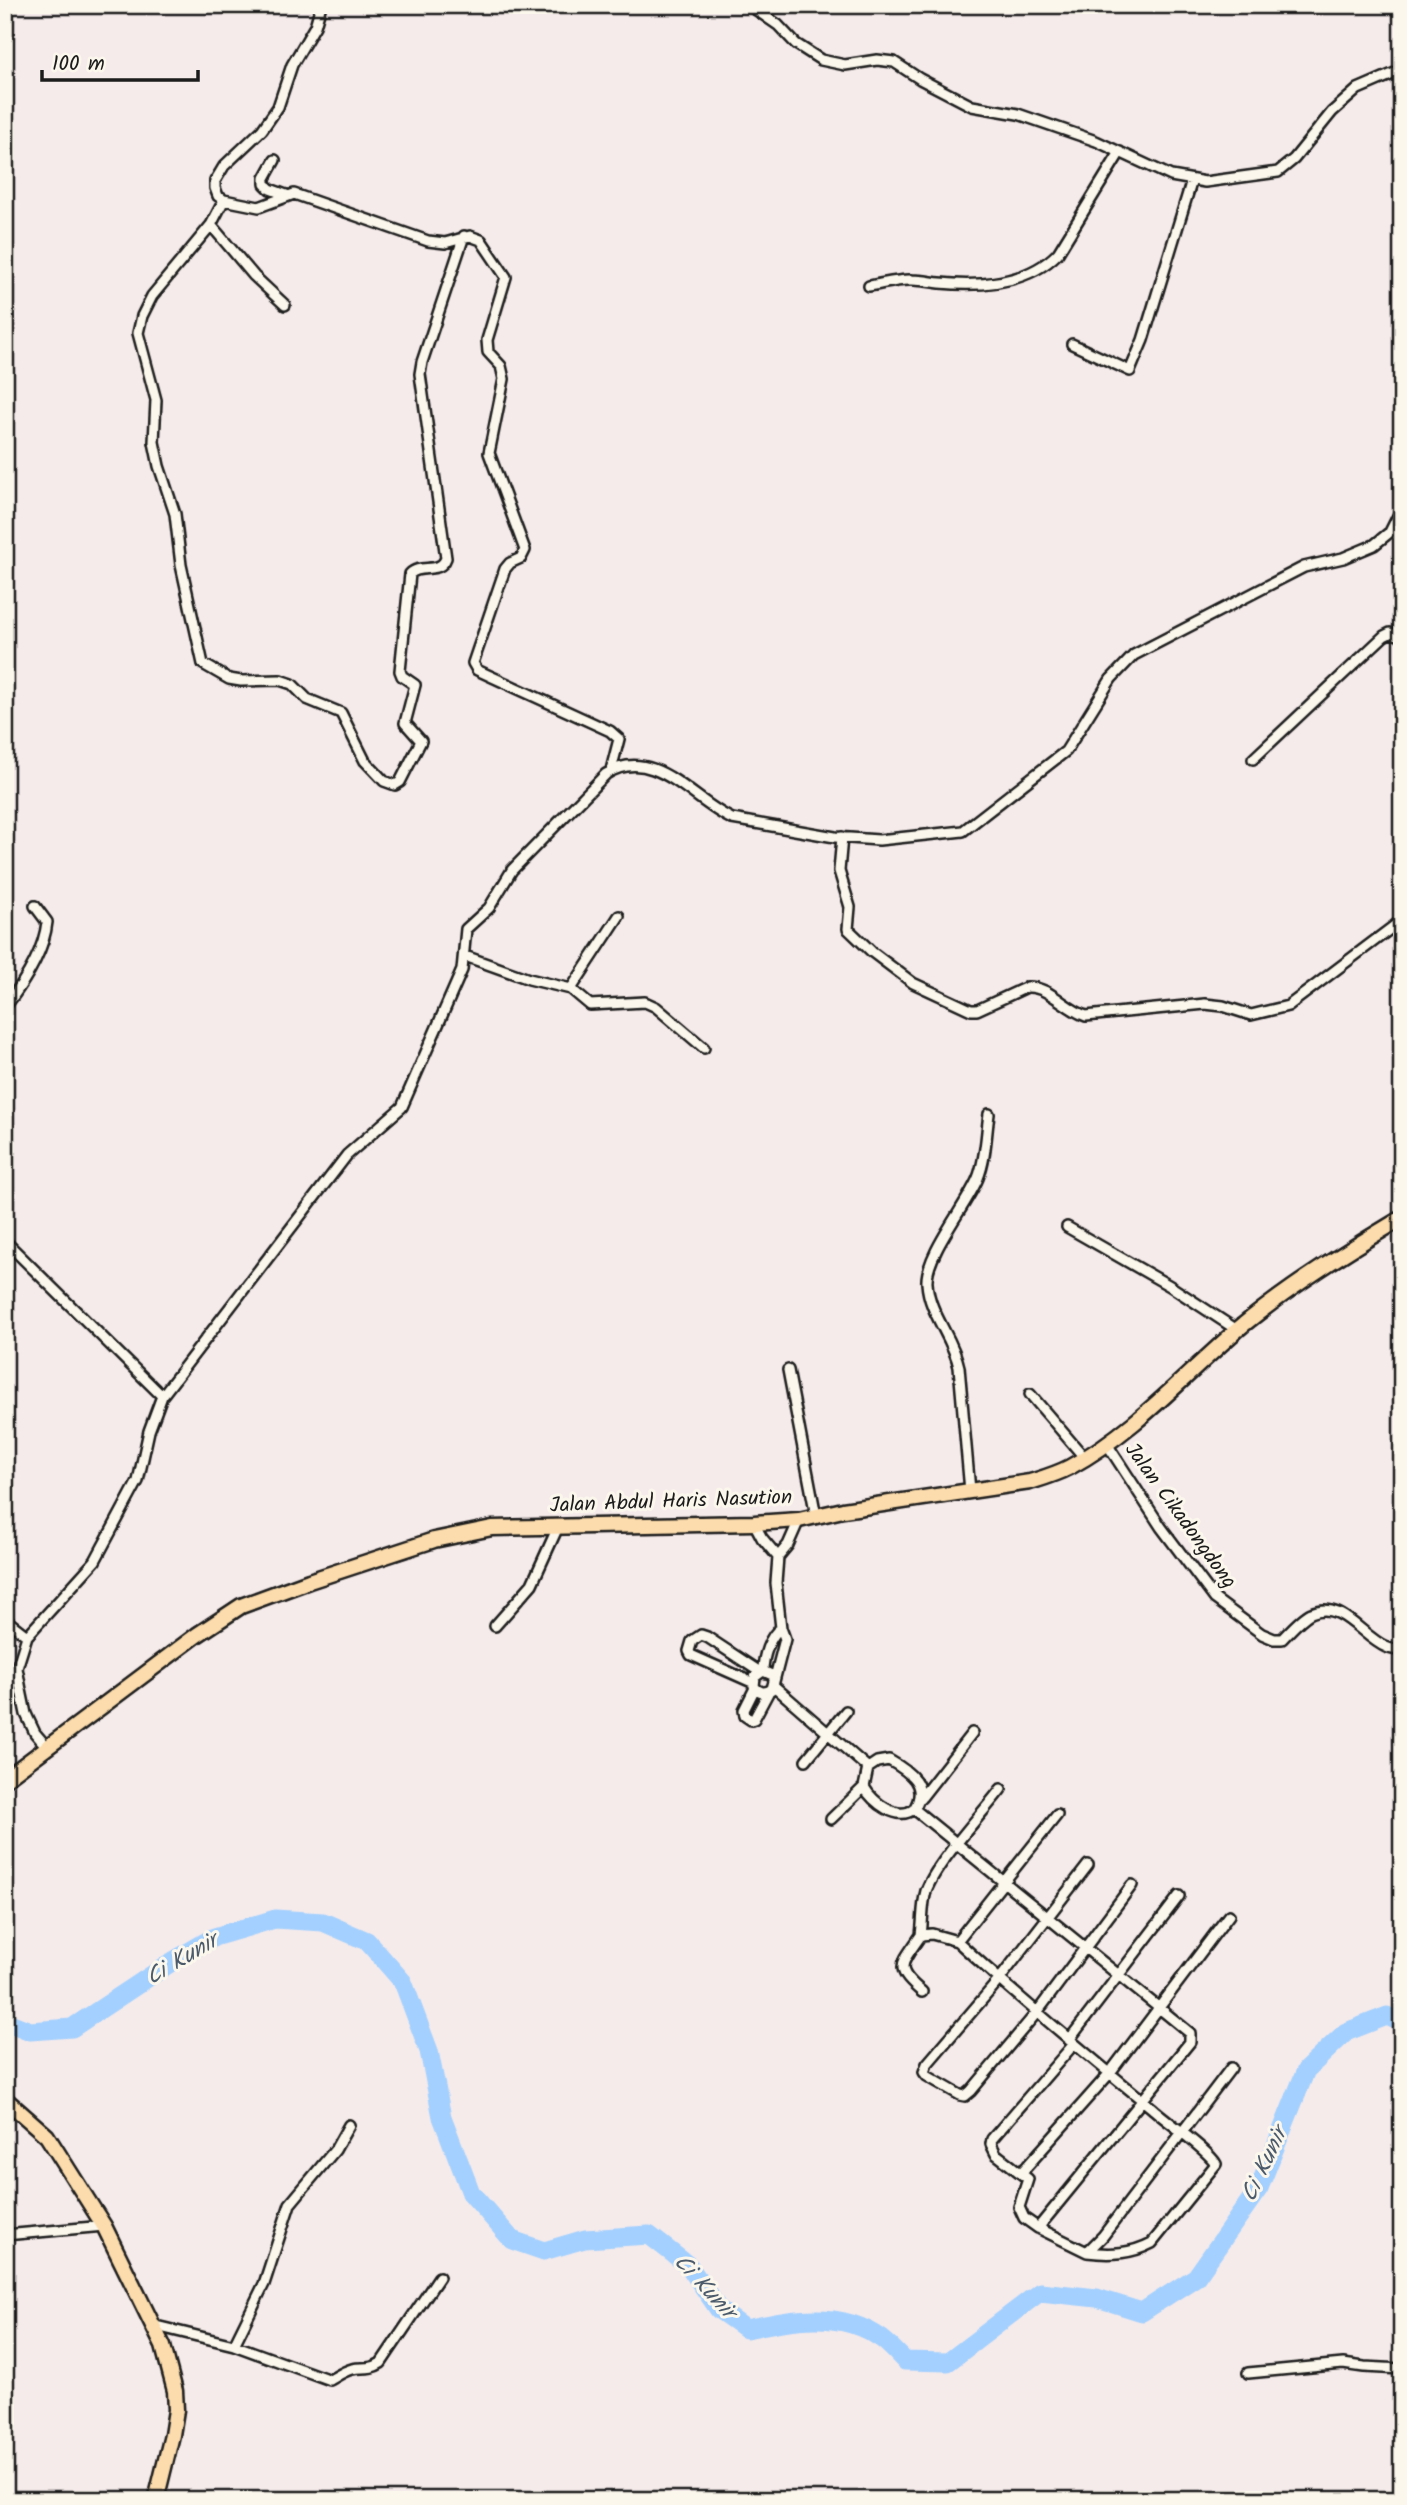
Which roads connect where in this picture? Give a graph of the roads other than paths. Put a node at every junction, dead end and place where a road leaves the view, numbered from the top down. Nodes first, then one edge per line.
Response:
1 (321, 5) edge
2 (749, 5) edge
3 (1402, 70) edge
4 (1120, 152) junction
5 (275, 160) dead end
6 (1192, 180) junction
7 (289, 196) junction
8 (224, 200) junction
9 (211, 225) junction
10 (464, 236) junction
11 (869, 286) dead end
12 (285, 304) dead end
13 (1072, 344) dead end
14 (1402, 508) edge
15 (1402, 636) edge
16 (1253, 759) dead end
17 (611, 770) junction
18 (842, 838) junction
19 (35, 906) dead end
20 (619, 916) dead end
21 (1402, 920) edge
22 (465, 956) junction
23 (571, 989) junction
24 (5, 1007) edge
25 (704, 1048) dead end
26 (989, 1114) dead end
27 (1402, 1218) edge
28 (1067, 1227) dead end
29 (5, 1241) edge
30 (1237, 1331) junction
31 (788, 1370) dead end
32 (1030, 1394) dead end
33 (162, 1396) junction
34 (1107, 1444) junction
35 (1084, 1457) junction
36 (970, 1491) junction
37 (816, 1516) junction
38 (799, 1520) junction
39 (754, 1523) junction
40 (558, 1527) junction
41 (778, 1557) junction
42 (5, 1619) edge
43 (495, 1626) dead end
44 (781, 1628) junction
45 (27, 1636) junction
46 (1402, 1651) edge
47 (761, 1672) junction
48 (772, 1685) junction
49 (755, 1686) junction
50 (846, 1711) dead end
51 (828, 1733) junction
52 (972, 1733) dead end
53 (47, 1747) junction
54 (806, 1759) dead end
55 (868, 1768) junction
56 (5, 1779) edge
57 (864, 1787) junction
58 (1002, 1789) dead end
59 (921, 1798) junction
60 (914, 1809) junction
61 (1057, 1815) dead end
62 (831, 1819) dead end
63 (957, 1844) junction
64 (1088, 1865) dead end
65 (1003, 1881) junction
66 (1132, 1885) dead end
67 (1179, 1896) dead end
68 (1228, 1915) dead end
69 (1048, 1917) junction
70 (921, 1935) junction
71 (957, 1941) junction
72 (1085, 1947) junction
73 (1119, 1974) junction
74 (999, 1980) junction
75 (922, 1992) dead end
76 (1160, 2007) junction
77 (1038, 2011) junction
78 (1071, 2042) junction
79 (1231, 2068) dead end
80 (1109, 2074) junction
81 (5, 2099) edge
82 (1142, 2101) junction
83 (349, 2125) dead end
84 (1180, 2132) junction
85 (1021, 2173) junction
86 (104, 2226) junction
87 (1038, 2228) junction
88 (5, 2235) edge
89 (1087, 2252) junction
90 (439, 2277) dead end
91 (152, 2325) junction
92 (234, 2346) junction
93 (1402, 2369) edge
94 (1248, 2373) dead end
95 (156, 2500) edge

1 - 8 street
2 - 4 street
3 - 6 street
4 - 6 street
4 - 11 street
5 - 7 street
6 - 13 street
7 - 8 street
7 - 10 street
8 - 9 street
9 - 10 street
9 - 12 street
10 - 17 street
14 - 18 street
15 - 16 street
17 - 18 street
17 - 22 street
18 - 21 street
19 - 24 street
20 - 23 street
22 - 23 street
22 - 33 street
23 - 25 street
26 - 36 street
27 - 30 main road, Jalan Abdul Haris Nasution
28 - 30 street
29 - 33 street
30 - 34 main road, Jalan Abdul Haris Nasution
31 - 37 street
32 - 35 street
33 - 45 street
34 - 35 main road, Jalan Abdul Haris Nasution
34 - 46 street, Jalan Cikadongdong
35 - 36 main road, Jalan Abdul Haris Nasution
36 - 37 main road, Jalan Abdul Haris Nasution
37 - 38 main road, Jalan Abdul Haris Nasution
38 - 39 main road, Jalan Abdul Haris Nasution
38 - 41 street
39 - 40 main road, Jalan Abdul Haris Nasution
39 - 41 street
40 - 43 street
40 - 53 main road, Jalan Abdul Haris Nasution
41 - 44 street
42 - 45 street
44 - 47 street
44 - 48 street
45 - 53 street
47 - 48 street
47 - 49 street
47 - 49 street
48 - 49 street
48 - 49 street
48 - 51 street
50 - 51 street
51 - 54 street
51 - 55 street
52 - 59 street
53 - 56 main road, Jalan Abdul Haris Nasution
55 - 57 street
55 - 59 street
57 - 60 street
57 - 62 street
58 - 63 street
59 - 60 street
60 - 63 street
61 - 65 street
63 - 65 street
63 - 70 street
64 - 69 street
65 - 69 street
65 - 71 street
66 - 72 street
67 - 73 street
68 - 76 street
69 - 72 street
69 - 74 street
70 - 71 street
70 - 75 street
71 - 74 street
72 - 73 street
72 - 77 street
73 - 76 street
73 - 78 street
74 - 77 street
74 - 77 street
76 - 80 street
76 - 82 street
77 - 78 street
78 - 80 street
78 - 85 street
79 - 84 street
80 - 82 street
80 - 85 street
81 - 86 main road
82 - 84 street
82 - 87 street
83 - 92 street
84 - 89 street
84 - 89 street
85 - 87 street
86 - 88 street
86 - 91 main road
87 - 89 street
90 - 92 street
91 - 92 street
91 - 95 main road
93 - 94 street

